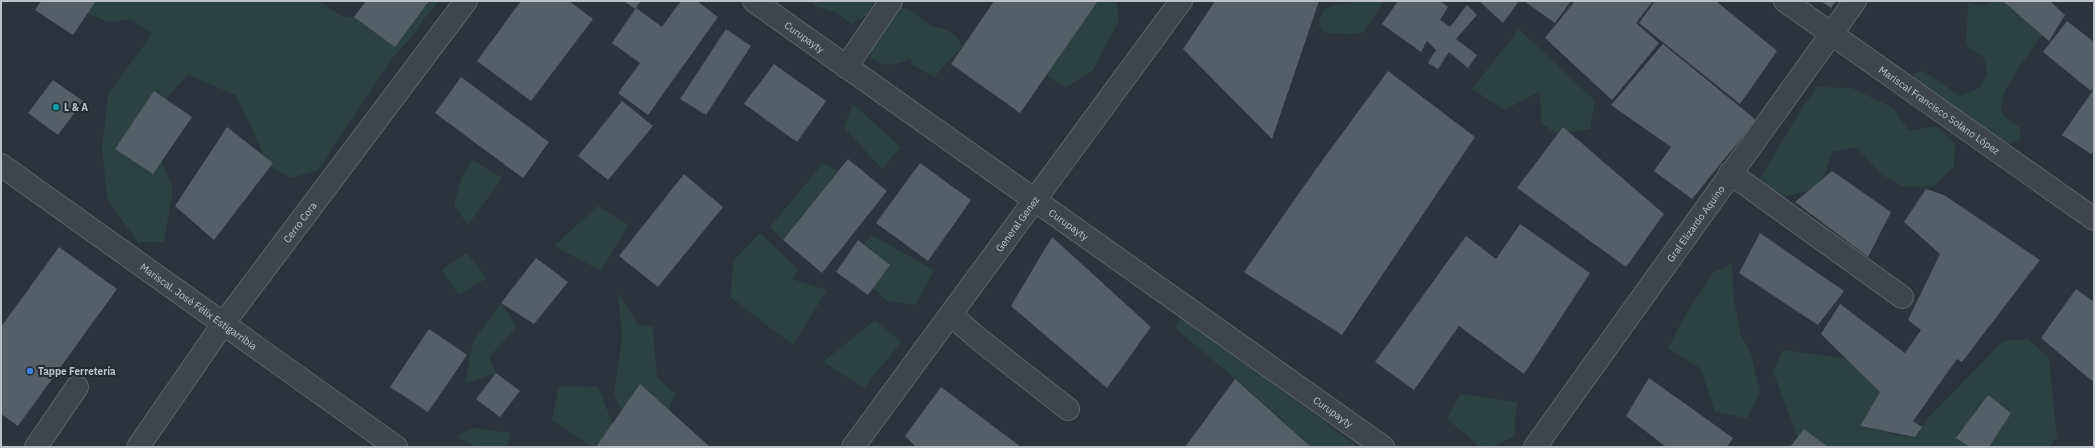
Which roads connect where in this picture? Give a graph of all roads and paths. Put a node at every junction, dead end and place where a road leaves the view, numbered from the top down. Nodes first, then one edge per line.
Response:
1 (466, 1) edge
2 (754, 1) edge
3 (891, 1) edge
4 (1181, 1) edge
5 (1785, 1) edge
6 (1855, 1) edge
7 (1831, 32) junction
8 (846, 67) junction
9 (1, 165) edge
10 (1730, 174) junction
11 (1036, 200) junction
12 (2094, 219) edge
13 (1902, 297) dead end
14 (951, 315) junction
15 (223, 324) junction
16 (77, 387) dead end
17 (1068, 409) dead end
18 (36, 447) edge
19 (138, 447) edge
20 (396, 447) edge
21 (853, 447) edge
22 (1383, 447) edge
23 (1535, 447) edge

1 - 15 street, Cerro Cora
2 - 8 street, Curupayty
3 - 8 street
4 - 11 street, General Genez
5 - 7 street, Mariscal Francisco Solano López
6 - 7 street, Gral Elizardo Aquino
7 - 10 street, Gral Elizardo Aquino
7 - 12 street, Mariscal Francisco Solano López
8 - 11 street, Curupayty
9 - 15 street, Mariscal. José Félix Estigarribia
10 - 13 street
10 - 23 street, Gral Elizardo Aquino
11 - 14 street, General Genez
11 - 22 street, Curupayty
14 - 17 street
14 - 21 street, General Genez
15 - 19 street, Cerro Cora
15 - 20 street, Mariscal. José Félix Estigarribia
16 - 18 street

